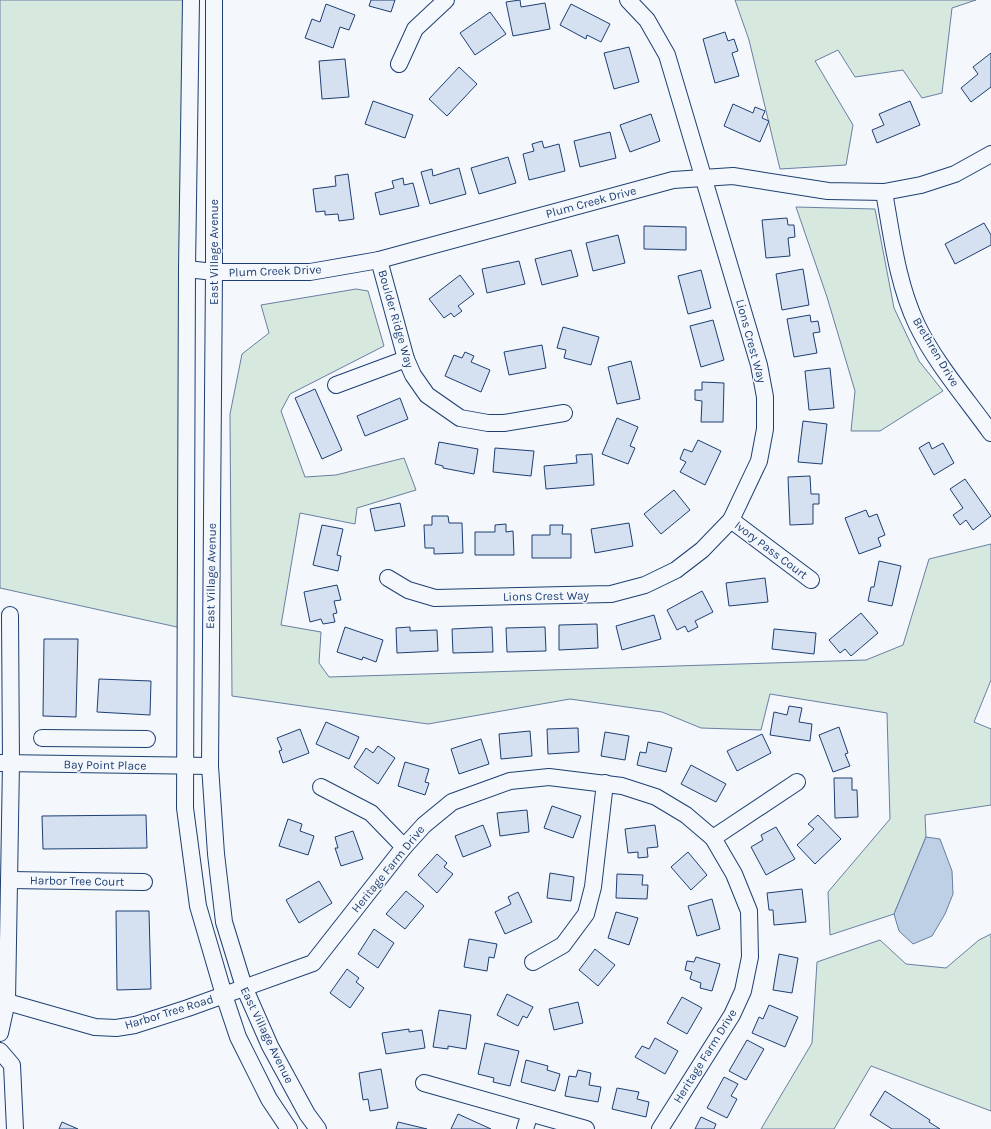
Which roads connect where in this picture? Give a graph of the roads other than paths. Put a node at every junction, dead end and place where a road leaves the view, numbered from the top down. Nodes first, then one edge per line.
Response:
1 (191, 0) edge
2 (214, 0) edge
3 (446, 0) edge
4 (628, 0) edge
5 (399, 64) dead end
6 (991, 154) edge
7 (704, 178) junction
8 (884, 192) junction
9 (378, 260) junction
10 (187, 269) junction
11 (214, 272) junction
12 (406, 359) junction
13 (336, 385) dead end
14 (564, 413) dead end
15 (991, 433) edge
16 (731, 520) junction
17 (388, 578) dead end
18 (811, 580) dead end
19 (10, 615) dead end
20 (42, 738) dead end
21 (90, 739) junction
22 (147, 739) dead end
23 (5, 763) edge
24 (90, 764) junction
25 (186, 766) junction
26 (210, 766) junction
27 (797, 782) dead end
28 (605, 783) junction
29 (320, 787) dead end
30 (713, 838) junction
31 (404, 847) junction
32 (9, 880) junction
33 (144, 882) dead end
34 (533, 962) dead end
35 (244, 987) junction
36 (224, 995) junction
37 (4, 1000) edge
38 (0, 1032) edge
39 (0, 1051) edge
40 (424, 1082) dead end
41 (530, 1113) junction
42 (15, 1129) edge
43 (288, 1129) edge
44 (318, 1129) edge
45 (525, 1129) edge
46 (586, 1129) edge
47 (660, 1129) edge

1 - 10 street, East Village Avenue
2 - 11 street, East Village Avenue
3 - 5 street
4 - 7 street, Lions Crest Way
6 - 8 street, Plum Creek Drive
7 - 8 street, Plum Creek Drive
7 - 9 street, Plum Creek Drive
7 - 16 street, Lions Crest Way
8 - 15 street, Brethren Drive
9 - 11 street, Plum Creek Drive
9 - 12 street, Boulder Ridge Way
10 - 11 street, Plum Creek Drive
10 - 25 street, East Village Avenue
11 - 26 street, East Village Avenue
12 - 13 street
12 - 14 street, Boulder Ridge Way
16 - 17 street, Lions Crest Way
16 - 18 street, Ivory Pass Court
19 - 23 street
20 - 21 street
21 - 22 street
21 - 24 street
23 - 24 street, Bay Point Place
23 - 32 street
24 - 25 street, Bay Point Place
25 - 26 street, Bay Point Place
25 - 36 street, East Village Avenue
26 - 35 street, East Village Avenue
27 - 30 street
28 - 30 street, Heritage Farm Drive
28 - 31 street, Heritage Farm Drive
28 - 34 street
29 - 31 street
30 - 47 street, Heritage Farm Drive
31 - 35 street, Heritage Farm Drive
32 - 33 street, Harbor Tree Court
32 - 37 street
35 - 36 street, Harbor Tree Road
35 - 44 street, East Village Avenue
36 - 37 street, Harbor Tree Road
36 - 43 street, East Village Avenue
37 - 38 street
39 - 42 street
40 - 41 street
41 - 45 street
41 - 46 street

